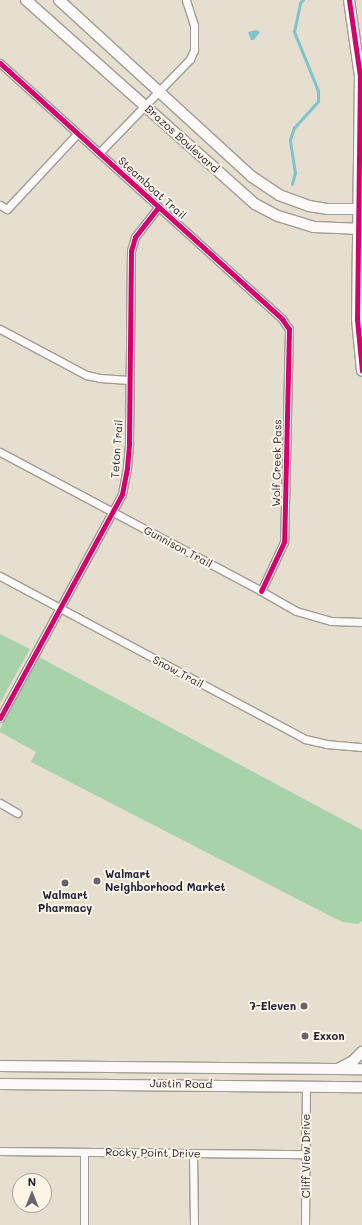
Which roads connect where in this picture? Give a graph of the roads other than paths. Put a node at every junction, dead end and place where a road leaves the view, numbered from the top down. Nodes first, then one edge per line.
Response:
1 (26, 0) edge
2 (59, 0) edge
3 (186, 0) edge
4 (349, 0) edge
5 (0, 63) edge
6 (158, 92) junction
7 (144, 105) junction
8 (77, 134) junction
9 (99, 153) junction
10 (0, 205) edge
11 (158, 208) junction
12 (360, 209) edge
13 (360, 229) edge
14 (0, 329) edge
15 (289, 329) joint
16 (362, 371) edge
17 (129, 380) junction
18 (0, 452) edge
19 (112, 512) junction
20 (0, 576) edge
21 (261, 591) junction
22 (59, 608) junction
23 (362, 622) edge
24 (0, 718) edge
25 (362, 747) edge
26 (0, 803) edge
27 (17, 813) dead end
28 (362, 1052) edge
29 (0, 1066) edge
30 (73, 1067) junction
31 (340, 1069) junction
32 (362, 1069) edge
33 (0, 1084) edge
34 (74, 1084) junction
35 (306, 1086) junction
36 (362, 1087) edge
37 (0, 1151) edge
38 (84, 1152) junction
39 (194, 1153) junction
40 (306, 1154) junction
41 (84, 1225) edge
42 (194, 1225) edge
43 (306, 1225) edge

1 - 7 main road, Brazos Boulevard
2 - 6 main road, Brazos Boulevard
3 - 6 street
4 - 12 main road
5 - 8 street, Steamboat Trail
6 - 7 street
6 - 12 main road, Brazos Boulevard
7 - 9 street
7 - 13 main road, Brazos Boulevard
8 - 9 street, Steamboat Trail
8 - 10 street
9 - 11 street, Steamboat Trail
11 - 15 street, Steamboat Trail
11 - 17 street, Teton Trail
12 - 13 main road
13 - 16 main road
14 - 17 street
15 - 21 street, Wolf Creek Pass
17 - 19 street, Teton Trail
18 - 19 street, Gunnison Trail
19 - 21 street, Gunnison Trail
19 - 22 street, Teton Trail
20 - 22 street, Snow Trail
21 - 23 street, Gunnison Trail
22 - 24 street, Teton Trail
22 - 25 street, Snow Trail
26 - 27 street
28 - 31 main road
29 - 30 main road, Justin Road
30 - 31 main road, Justin Road
30 - 34 main road
31 - 32 main road, Justin Road
33 - 34 main road, Justin Road
34 - 35 main road, Justin Road
35 - 36 main road, Justin Road
35 - 40 street, Cliff View Drive
37 - 38 street, Rocky Point Drive
38 - 39 street, Rocky Point Drive
38 - 41 street
39 - 40 street, Rocky Point Drive
39 - 42 street
40 - 43 street, Cliff View Drive

